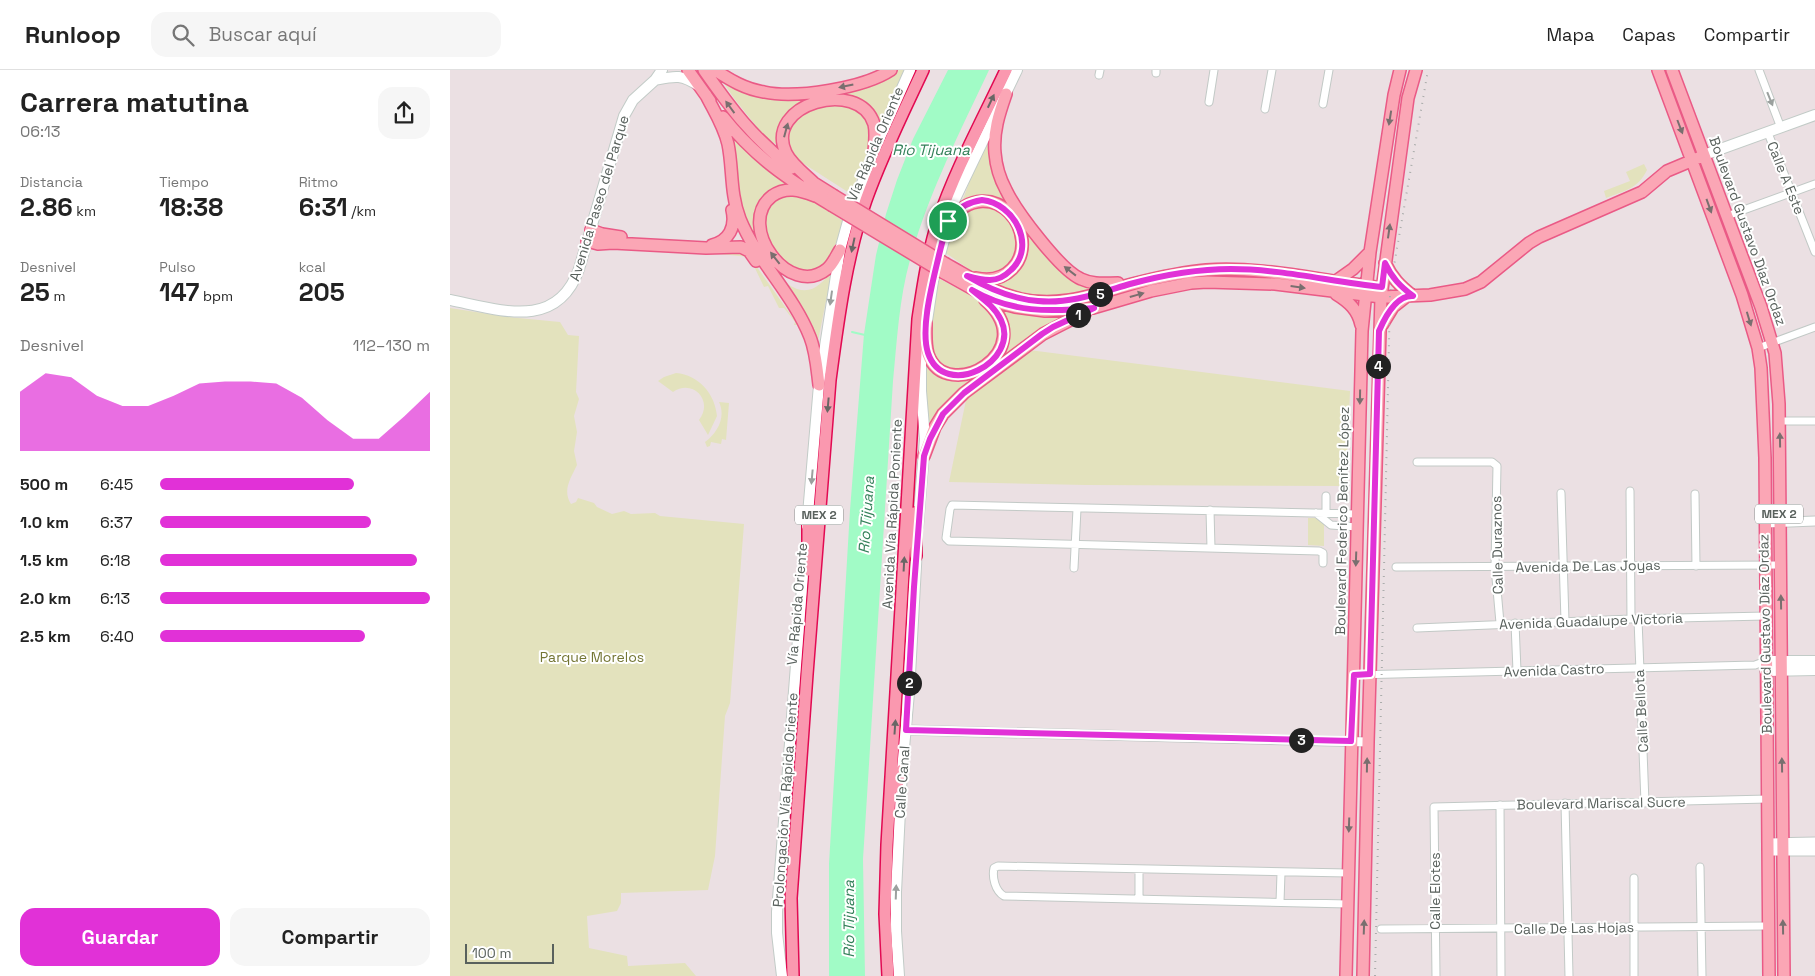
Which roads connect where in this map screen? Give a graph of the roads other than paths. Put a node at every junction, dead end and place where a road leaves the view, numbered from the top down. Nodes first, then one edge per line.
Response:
1 (662, 70) edge
2 (688, 70) edge
3 (704, 70) edge
4 (715, 70) edge
5 (892, 70) edge
6 (910, 70) edge
7 (923, 70) edge
8 (1006, 70) edge
9 (1017, 70) edge
10 (1214, 70) edge
11 (1272, 70) edge
12 (1329, 70) edge
13 (1400, 70) edge
14 (1658, 70) edge
15 (1672, 70) edge
16 (1759, 70) edge
17 (1417, 72) edge
18 (655, 80) junction
19 (702, 91) junction
20 (1006, 94) junction
21 (1209, 102) dead end
22 (1323, 104) dead end
23 (1265, 109) dead end
24 (1815, 115) edge
25 (1782, 128) junction
26 (1768, 133) junction
27 (874, 151) junction
28 (730, 154) junction
29 (1704, 155) junction
30 (1692, 160) junction
31 (1382, 168) junction
32 (1398, 172) junction
33 (1815, 184) edge
34 (815, 190) junction
35 (1792, 192) junction
36 (1727, 216) junction
37 (948, 221) junction
38 (591, 230) junction
39 (587, 241) junction
40 (840, 250) junction
41 (1370, 252) junction
42 (1815, 252) edge
43 (1385, 263) junction
44 (945, 268) junction
45 (967, 276) junction
46 (1132, 284) junction
47 (1334, 286) junction
48 (972, 290) junction
49 (1366, 290) junction
50 (1382, 292) junction
51 (1408, 296) junction
52 (450, 300) edge
53 (1094, 308) junction
54 (800, 317) junction
55 (926, 323) junction
56 (1815, 327) edge
57 (1362, 331) junction
58 (1379, 331) junction
59 (1773, 343) junction
60 (1758, 348) junction
61 (819, 385) junction
62 (1815, 420) edge
63 (1780, 421) junction
64 (911, 452) junction
65 (924, 456) junction
66 (1416, 462) dead end
67 (1630, 491) dead end
68 (1561, 493) dead end
69 (1695, 494) dead end
70 (1326, 496) dead end
71 (1077, 509) junction
72 (1210, 510) junction
73 (1316, 513) junction
74 (1326, 513) junction
75 (1357, 514) junction
76 (808, 519) junction
77 (1815, 521) edge
78 (1765, 522) junction
79 (1779, 522) junction
80 (1357, 527) junction
81 (1075, 544) junction
82 (1211, 548) junction
83 (916, 556) junction
84 (1323, 563) dead end
85 (1630, 565) junction
86 (1765, 565) junction
87 (1696, 566) junction
88 (1780, 566) junction
89 (1396, 567) dead end
90 (1496, 567) junction
91 (1562, 567) junction
92 (1074, 568) dead end
93 (1766, 616) junction
94 (1634, 619) junction
95 (1565, 621) junction
96 (1500, 623) junction
97 (1515, 623) junction
98 (1417, 628) dead end
99 (1815, 661) edge
100 (1762, 665) junction
101 (1780, 665) junction
102 (1638, 667) junction
103 (1815, 670) edge
104 (1518, 671) junction
105 (806, 674) junction
106 (1370, 674) junction
107 (1354, 675) junction
108 (906, 730) junction
109 (1351, 741) junction
110 (1368, 742) junction
111 (902, 770) junction
112 (1768, 799) junction
113 (1565, 803) junction
114 (1645, 803) junction
115 (1500, 805) junction
116 (1434, 807) joint
117 (1815, 842) edge
118 (887, 845) junction
119 (1768, 847) junction
120 (1782, 847) junction
121 (1815, 851) edge
122 (1700, 867) dead end
123 (1139, 869) junction
124 (1281, 873) junction
125 (1348, 873) junction
126 (1634, 878) dead end
127 (791, 898) junction
128 (1139, 898) junction
129 (1280, 902) junction
130 (1348, 904) junction
131 (885, 914) junction
132 (1701, 925) junction
133 (1767, 926) junction
134 (1635, 927) junction
135 (1568, 928) junction
136 (1381, 929) dead end
137 (1500, 929) junction
138 (1435, 930) junction
139 (782, 976) edge
140 (787, 976) edge
141 (793, 976) edge
142 (888, 976) edge
143 (894, 976) edge
144 (899, 976) edge
145 (1346, 976) edge
146 (1363, 976) edge
147 (1436, 976) edge
148 (1501, 976) edge
149 (1568, 976) edge
150 (1634, 976) edge
151 (1702, 976) edge
152 (1769, 976) edge
153 (1784, 976) edge

1 - 18 main road, Avenida Paseo del Parque
2 - 19 main road
34 -> 3 main road
5 -> 4 main road
6 - 27 main road, Prolongación Vía Rápida Oriente
7 -> 105 highway, Vía Rápida Oriente / MEX 2
64 -> 8 highway, Avenida Vía Rápida Poniente
9 - 20 main road, Calle Canal
10 - 21 street
11 - 23 street
12 - 22 street
13 -> 31 main road, Boulevard Federico Benítez López
14 -> 30 main road, Boulevard Gustavo Díaz Ordaz / MEX 2
15 - 29 main road, Boulevard Gustavo Díaz Ordaz / MEX 2
16 -> 25 street
17 - 32 main road
18 - 19 main road
18 - 38 main road, Avenida Paseo del Parque
19 - 28 main road
19 - 34 main road
20 - 37 main road, Calle Canal
46 -> 20 main road
24 - 25 main road
25 - 26 main road
26 - 29 main road
26 - 35 street, Calle A Este
34 -> 27 main road
27 - 40 main road, Prolongación Vía Rápida Oriente
28 - 38 main road
28 - 54 main road
29 - 30 main road
29 - 36 main road, Boulevard Gustavo Díaz Ordaz / MEX 2
30 - 51 main road
30 -> 60 main road, Boulevard Gustavo Díaz Ordaz / MEX 2
31 - 32 main road
31 - 41 main road, Boulevard Federico Benítez López
43 -> 32 main road
33 - 35 street
40 -> 34 main road
34 - 44 main road, bridge
35 - 36 street
35 - 42 street, Calle A Este
36 - 59 main road, Boulevard Gustavo Díaz Ordaz / MEX 2
37 - 45 main road
37 - 55 main road, Calle Canal
38 - 39 main road, Avenida Paseo del Parque
39 - 52 main road, Avenida Paseo del Parque
39 - 54 main road
40 -> 61 main road, Prolongación Vía Rápida Oriente
41 - 47 main road
41 - 49 main road, Boulevard Federico Benítez López
43 - 50 main road
43 - 51 main road
44 - 45 main road
44 - 48 main road
45 - 46 main road
46 - 47 main road
47 - 49 main road
53 -> 47 main road
47 - 57 main road
48 - 53 main road
48 - 55 main road
49 - 50 main road
49 - 57 main road, Boulevard Federico Benítez López
50 - 51 main road
50 - 58 main road
51 - 58 main road
53 - 65 main road
54 - 61 main road
55 - 65 main road, Calle Canal
56 - 59 street
57 -> 75 main road, Boulevard Federico Benítez López
58 - 106 main road
59 - 60 street
59 - 63 main road, Boulevard Gustavo Díaz Ordaz / MEX 2
60 - 78 main road, Boulevard Gustavo Díaz Ordaz / MEX 2
61 -> 76 main road, Prolongación Vía Rápida Oriente
62 - 63 street
79 -> 63 main road, Boulevard Gustavo Díaz Ordaz / MEX 2
64 - 83 highway
118 -> 64 highway, Avenida Vía Rápida Poniente
65 - 83 main road, Calle Canal
66 - 90 street, Calle Duraznos
67 - 85 street, Calle Bellota
68 - 91 street
69 - 87 street
70 - 74 street
71 - 72 street
71 - 81 street
71 - 81 street
72 - 73 street
72 - 82 street
73 - 74 street
73 - 80 street
74 - 75 street
75 - 80 main road, Boulevard Federico Benítez López
76 - 105 highway
76 - 139 main road, Prolongación Vía Rápida Oriente
77 - 79 street
78 - 79 street
78 - 86 main road, Boulevard Gustavo Díaz Ordaz / MEX 2
79 - 88 main road, Boulevard Gustavo Díaz Ordaz / MEX 2
80 -> 107 main road, Boulevard Federico Benítez López
81 - 82 street
81 - 92 street
82 - 84 street
83 - 108 main road, Calle Canal
85 - 87 street, Avenida De Las Joyas
85 - 91 street, Avenida De Las Joyas
85 - 94 street, Calle Bellota
86 - 87 street, Avenida De Las Joyas
86 - 88 street, Avenida De Las Joyas
86 - 93 main road, Boulevard Gustavo Díaz Ordaz / MEX 2
101 -> 88 main road, Boulevard Gustavo Díaz Ordaz / MEX 2
89 - 90 street, Avenida De Las Joyas
90 - 91 street, Avenida De Las Joyas
90 - 96 street, Calle Duraznos
91 - 95 street
93 - 94 street, Avenida Guadalupe Victoria
93 - 100 main road, Boulevard Gustavo Díaz Ordaz / MEX 2
94 - 95 street, Avenida Guadalupe Victoria
94 - 102 street, Calle Bellota
95 - 97 street, Avenida Guadalupe Victoria
96 - 97 street, Avenida Guadalupe Victoria
96 - 98 street, Avenida Guadalupe Victoria
97 - 104 street
99 - 101 main road
100 - 101 main road
100 - 102 street, Avenida Castro
100 - 112 main road, Boulevard Gustavo Díaz Ordaz / MEX 2
101 - 103 main road
120 -> 101 main road, Boulevard Gustavo Díaz Ordaz / MEX 2
102 - 104 street, Avenida Castro
102 - 114 street, Calle Bellota
104 - 106 street, Avenida Castro
105 - 127 highway, Vía Rápida Oriente / MEX 2
106 - 107 street, Avenida Castro
106 - 110 main road
107 - 109 main road, Boulevard Federico Benítez López
108 - 109 street
108 - 111 main road, Calle Canal
109 - 110 street
109 -> 125 main road, Boulevard Federico Benítez López
146 -> 110 main road
111 - 118 highway
144 -> 111 main road, Calle Canal
112 - 114 street, Boulevard Mariscal Sucre
112 - 119 main road, Boulevard Gustavo Díaz Ordaz / MEX 2
113 - 114 street, Boulevard Mariscal Sucre
113 - 115 street, Boulevard Mariscal Sucre
113 - 135 street
115 - 116 street, Boulevard Mariscal Sucre
115 - 137 street
116 - 138 street, Calle Elotes
117 - 120 street
118 - 131 highway, Avenida Vía Rápida Poniente
119 - 120 street
119 - 133 main road, Boulevard Gustavo Díaz Ordaz / MEX 2
120 - 121 street
153 -> 120 main road, Boulevard Gustavo Díaz Ordaz / MEX 2
122 - 132 street
123 - 124 street
123 - 128 street
123 - 128 street
124 - 125 street
124 - 129 street
125 - 130 main road, Boulevard Federico Benítez López
126 - 134 street
127 - 140 highway
127 - 141 highway, Vía Rápida Oriente / MEX 2
128 - 129 street
129 - 130 street
130 - 145 main road, Boulevard Federico Benítez López
131 - 142 highway, Avenida Vía Rápida Poniente
131 - 143 highway
132 - 133 street, Calle De Las Hojas
132 - 134 street, Calle De Las Hojas
132 - 151 street
133 - 152 main road, Boulevard Gustavo Díaz Ordaz / MEX 2
134 - 135 street, Calle De Las Hojas
134 - 150 street
135 - 137 street, Calle De Las Hojas
135 - 149 street
136 - 138 street, Calle De Las Hojas
137 - 138 street, Calle De Las Hojas
137 - 148 street
138 - 147 street, Calle Elotes

